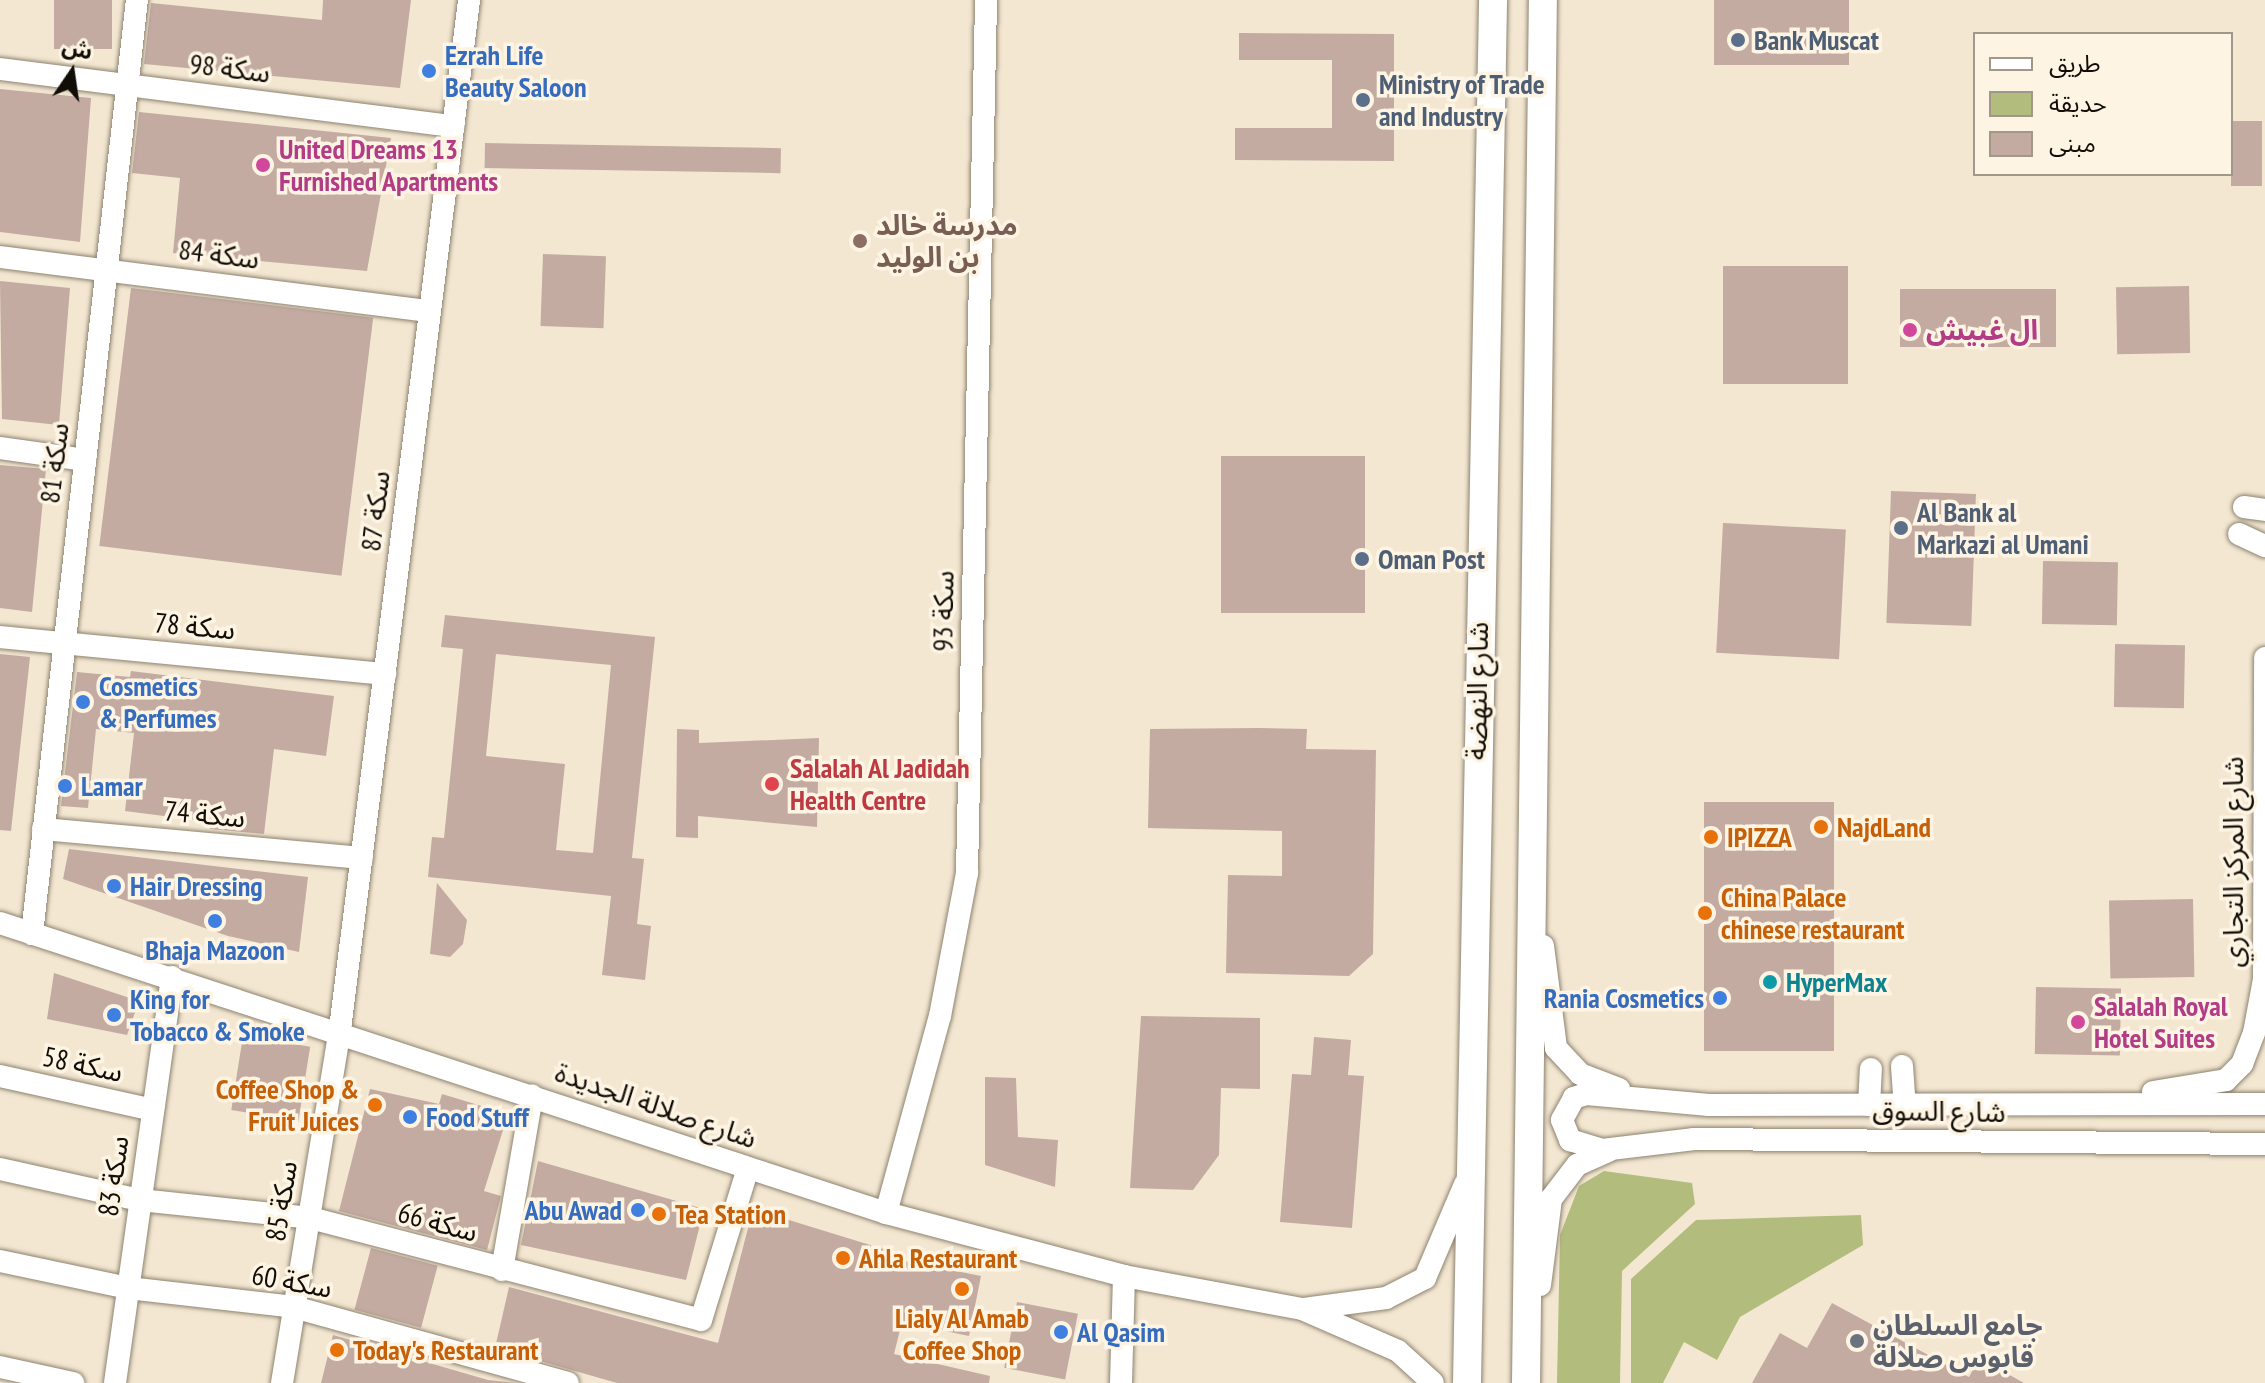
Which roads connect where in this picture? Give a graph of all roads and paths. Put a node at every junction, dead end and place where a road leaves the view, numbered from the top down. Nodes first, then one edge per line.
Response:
1 (137, 0) edge
2 (469, 0) edge
3 (986, 0) edge
4 (1493, 0) edge
5 (1543, 0) edge
6 (0, 69) edge
7 (128, 85) junction
8 (453, 126) junction
9 (0, 257) edge
10 (106, 270) junction
11 (430, 311) junction
12 (0, 448) edge
13 (85, 460) junction
14 (2239, 534) dead end
15 (2265, 546) edge
16 (0, 637) edge
17 (64, 643) junction
18 (2265, 658) edge
19 (385, 674) junction
20 (43, 829) junction
21 (362, 858) junction
22 (1532, 910) junction
23 (0, 923) edge
24 (32, 934) junction
25 (172, 977) junction
26 (340, 1029) junction
27 (2260, 1041) edge
28 (1902, 1066) dead end
29 (1871, 1069) dead end
30 (0, 1076) edge
31 (532, 1096) junction
32 (1642, 1099) junction
33 (2110, 1104) junction
34 (2265, 1104) edge
35 (1869, 1105) junction
36 (1905, 1105) junction
37 (153, 1110) junction
38 (2265, 1144) edge
39 (1614, 1149) junction
40 (748, 1168) junction
41 (0, 1169) edge
42 (1466, 1179) junction
43 (140, 1200) junction
44 (886, 1213) junction
45 (310, 1218) junction
46 (0, 1261) edge
47 (502, 1270) junction
48 (1124, 1276) junction
49 (128, 1288) junction
50 (294, 1307) junction
51 (1302, 1309) junction
52 (1528, 1341) junction
53 (0, 1367) edge
54 (73, 1383) edge
55 (115, 1383) edge
56 (282, 1383) edge
57 (568, 1383) edge
58 (1121, 1383) edge
59 (1433, 1383) edge
60 (1467, 1383) edge
61 (1526, 1383) edge

1 - 7 street, سكة 81
2 - 8 street, سكة 87
3 - 44 street, سكة 93
4 - 42 main road, شارع النهضة
5 - 22 main road, شارع النهضة
6 - 7 street, سكة 98
7 - 8 street, سكة 98
7 - 10 street, سكة 81
8 - 11 street, سكة 87
9 - 10 street, سكة 84
10 - 11 street, سكة 84
10 - 13 street, سكة 81
11 - 19 street, سكة 87
12 - 13 street
13 - 17 street, سكة 81
14 - 15 street
16 - 17 street, سكة 78
17 - 19 street, سكة 78
17 - 20 street, سكة 81
18 - 27 street, شارع المركز التجاري
19 - 21 street, سكة 87
20 - 21 street, سكة 74
20 - 24 street, سكة 81
21 - 26 street, سكة 87
22 - 32 street
22 - 52 main road, شارع النهضة
23 - 24 street, شارع صلالة الجديدة
24 - 25 street, شارع صلالة الجديدة
25 - 26 street, شارع صلالة الجديدة
25 - 37 street, سكة 83
26 - 31 street, شارع صلالة الجديدة
26 - 45 street, سكة 85
27 - 33 street, شارع المركز التجاري
28 - 36 street
29 - 35 street
30 - 37 street, سكة 58
31 - 40 street, شارع صلالة الجديدة
31 - 47 street
32 - 35 street, شارع السوق
32 - 39 street, شارع السوق
33 - 34 street, شارع السوق
33 - 36 street, شارع السوق
35 - 36 street, شارع السوق
37 - 43 street, سكة 83
38 - 39 street, شارع السوق
39 - 52 street
40 - 44 street, شارع صلالة الجديدة
40 - 47 street, سكة 66
41 - 43 street, سكة 66
42 - 51 street, شارع صلالة الجديدة
42 - 60 main road, شارع النهضة
43 - 45 street, سكة 66
43 - 49 street, سكة 83
44 - 48 street, شارع صلالة الجديدة
45 - 47 street, سكة 66
45 - 50 street, سكة 85
46 - 49 street, سكة 60
48 - 51 street, شارع صلالة الجديدة
48 - 58 street
49 - 50 street, سكة 60
49 - 55 street, سكة 83
50 - 56 street, سكة 85
50 - 57 street, سكة 60
51 - 59 street, شارع صلالة الجديدة
52 - 61 main road, شارع النهضة
53 - 54 street

